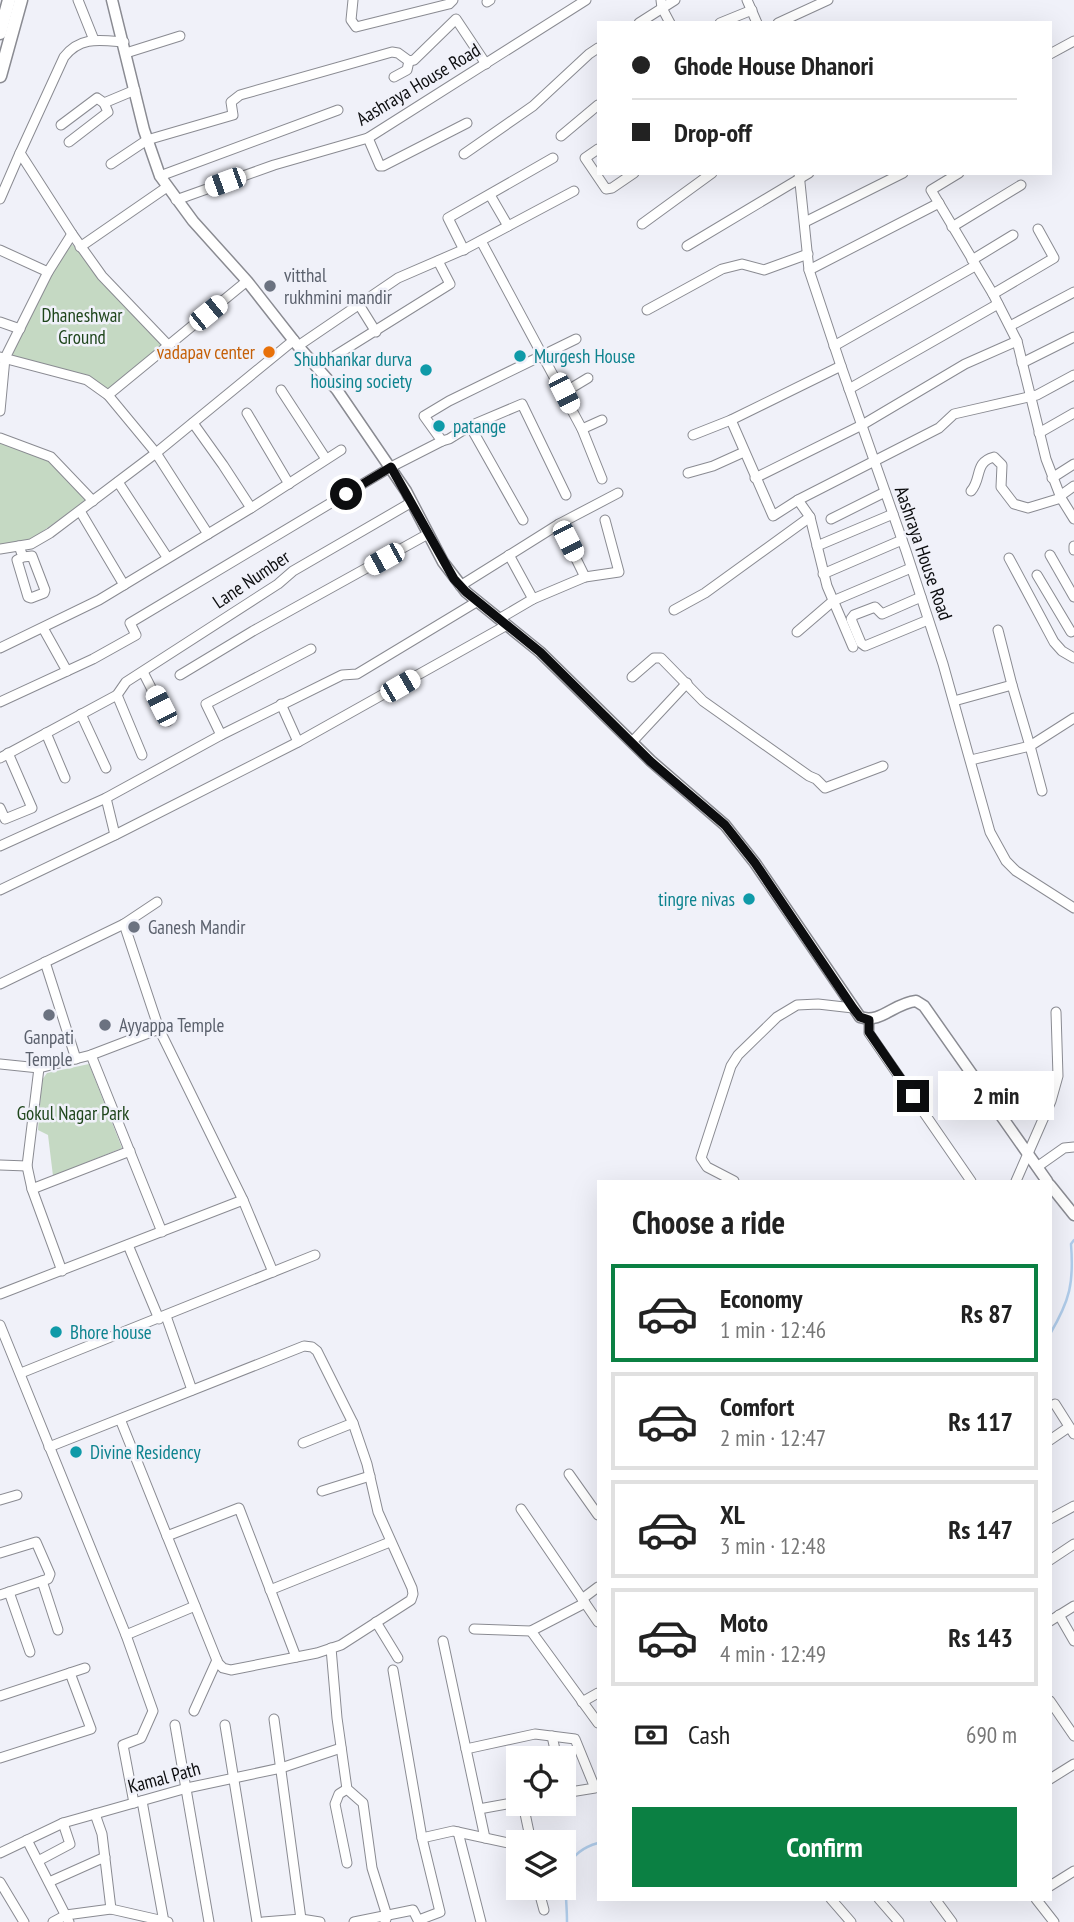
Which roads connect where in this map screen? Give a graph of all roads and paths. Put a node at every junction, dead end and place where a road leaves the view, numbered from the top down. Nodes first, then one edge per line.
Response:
1 (9, 0) edge
2 (21, 0) edge
3 (78, 0) edge
4 (112, 0) edge
5 (353, 0) edge
6 (453, 0) edge
7 (586, 0) edge
8 (675, 0) edge
9 (747, 0) edge
10 (828, 0) edge
11 (661, 4) edge
12 (752, 10) junction
13 (641, 21) edge
14 (669, 21) edge
15 (725, 21) edge
16 (756, 21) edge
17 (782, 21) edge
18 (0, 33) edge
19 (180, 36) dead end
20 (93, 40) junction
21 (1074, 41) edge
22 (125, 48) junction
23 (597, 49) edge
24 (1052, 53) edge
25 (409, 61) junction
26 (486, 64) junction
27 (0, 76) edge
28 (394, 76) dead end
29 (135, 90) junction
30 (104, 103) junction
31 (597, 105) edge
32 (338, 110) dead end
33 (467, 123) dead end
34 (61, 125) dead end
35 (561, 136) dead end
36 (368, 138) junction
37 (147, 140) junction
38 (69, 142) dead end
39 (597, 150) edge
40 (20, 153) junction
41 (464, 155) dead end
42 (553, 158) dead end
43 (111, 164) dead end
44 (631, 175) edge
45 (709, 175) edge
46 (803, 175) edge
47 (899, 175) edge
48 (957, 175) edge
49 (160, 176) junction
50 (1021, 185) dead end
51 (167, 187) junction
52 (574, 191) dead end
53 (490, 195) junction
54 (0, 199) edge
55 (176, 200) junction
56 (939, 204) junction
57 (805, 222) junction
58 (642, 224) dead end
59 (508, 226) junction
60 (952, 227) junction
61 (1038, 229) dead end
62 (72, 234) junction
63 (1013, 235) dead end
64 (481, 241) junction
65 (687, 246) dead end
66 (80, 247) junction
67 (0, 250) edge
68 (464, 250) junction
69 (808, 254) junction
70 (438, 261) junction
71 (973, 263) junction
72 (809, 270) junction
73 (48, 272) junction
74 (247, 281) junction
75 (1074, 292) edge
76 (993, 294) junction
77 (358, 303) junction
78 (998, 304) junction
79 (647, 310) dead end
80 (0, 322) edge
81 (1010, 326) junction
82 (20, 329) junction
83 (376, 331) junction
84 (1074, 337) edge
85 (576, 339) dead end
86 (1017, 341) junction
87 (296, 343) junction
88 (169, 345) junction
89 (834, 346) junction
90 (544, 356) junction
91 (2, 357) edge
92 (1022, 363) junction
93 (841, 366) junction
94 (317, 368) junction
95 (1074, 375) edge
96 (588, 378) dead end
97 (849, 389) junction
98 (281, 390) dead end
99 (564, 393) junction
100 (108, 395) junction
101 (1031, 397) junction
102 (0, 411) edge
103 (247, 413) dead end
104 (1074, 413) edge
105 (602, 420) dead end
106 (731, 420) junction
107 (192, 423) junction
108 (862, 425) junction
109 (470, 426) junction
110 (582, 429) junction
111 (1040, 433) junction
112 (693, 435) dead end
113 (0, 438) edge
114 (442, 441) junction
115 (341, 450) dead end
116 (744, 452) junction
117 (156, 453) junction
118 (326, 459) junction
119 (874, 461) junction
120 (1074, 464) edge
121 (391, 467) junction
122 (688, 473) dead end
123 (755, 478) junction
124 (1052, 478) junction
125 (602, 479) dead end
126 (118, 482) junction
127 (289, 484) junction
128 (1074, 486) edge
129 (971, 491) dead end
130 (886, 492) junction
131 (618, 493) dead end
132 (566, 495) dead end
133 (1061, 497) junction
134 (798, 500) junction
135 (93, 501) junction
136 (412, 502) junction
137 (251, 508) junction
138 (80, 511) junction
139 (894, 514) junction
140 (810, 517) junction
141 (831, 519) dead end
142 (1074, 519) edge
143 (523, 520) dead end
144 (605, 520) dead end
145 (559, 524) junction
146 (208, 534) junction
147 (428, 534) junction
148 (902, 540) junction
149 (19, 546) junction
150 (817, 546) junction
151 (0, 550) edge
152 (509, 555) junction
153 (1050, 555) dead end
154 (23, 557) junction
155 (167, 557) junction
156 (1009, 558) dead end
157 (911, 568) junction
158 (823, 574) junction
159 (1037, 575) dead end
160 (585, 576) junction
161 (124, 585) junction
162 (460, 586) junction
163 (921, 597) junction
164 (1074, 597) edge
165 (533, 599) junction
166 (478, 601) junction
167 (833, 601) junction
168 (674, 610) dead end
169 (928, 620) junction
170 (503, 622) junction
171 (43, 628) junction
172 (998, 630) dead end
173 (1072, 631) edge
174 (797, 632) dead end
175 (1054, 642) junction
176 (853, 647) dead end
177 (0, 648) edge
178 (311, 649) dead end
179 (1074, 658) edge
180 (67, 671) junction
181 (143, 671) junction
182 (180, 675) dead end
183 (632, 677) dead end
184 (687, 683) junction
185 (1012, 685) junction
186 (117, 695) junction
187 (954, 701) junction
188 (0, 702) edge
189 (281, 705) junction
190 (80, 714) junction
191 (1074, 718) edge
192 (168, 721) dead end
193 (46, 733) junction
194 (221, 736) junction
195 (298, 742) junction
196 (632, 743) junction
197 (1030, 746) junction
198 (4, 755) edge
199 (142, 755) dead end
200 (971, 760) junction
201 (883, 766) dead end
202 (106, 768) dead end
203 (65, 778) dead end
204 (1042, 791) dead end
205 (106, 798) junction
206 (0, 808) edge
207 (115, 835) junction
208 (0, 846) edge
209 (0, 890) edge
210 (157, 902) dead end
211 (1074, 908) edge
212 (124, 924) junction
213 (45, 962) junction
214 (0, 984) edge
215 (853, 1008) junction
216 (1056, 1012) dead end
217 (869, 1020) junction
218 (159, 1029) junction
219 (92, 1055) junction
220 (76, 1059) junction
221 (0, 1064) edge
222 (38, 1068) junction
223 (1074, 1147) edge
224 (130, 1151) junction
225 (1028, 1154) junction
226 (0, 1165) edge
227 (27, 1166) junction
228 (1037, 1167) junction
229 (732, 1180) edge
230 (970, 1180) edge
231 (1016, 1180) edge
232 (1047, 1180) edge
233 (1052, 1187) edge
234 (32, 1189) junction
235 (243, 1200) junction
236 (1074, 1215) edge
237 (162, 1232) junction
238 (128, 1245) junction
239 (315, 1255) dead end
240 (62, 1271) junction
241 (273, 1272) junction
242 (0, 1294) edge
243 (162, 1317) junction
244 (0, 1325) edge
245 (21, 1373) junction
246 (192, 1390) junction
247 (1055, 1404) dead end
248 (120, 1419) junction
249 (353, 1423) junction
250 (1072, 1430) edge
251 (1052, 1439) edge
252 (303, 1443) dead end
253 (49, 1447) junction
254 (569, 1474) dead end
255 (370, 1476) junction
256 (322, 1491) dead end
257 (17, 1495) dead end
258 (0, 1500) edge
259 (1074, 1506) edge
260 (521, 1509) dead end
261 (597, 1514) edge
262 (1052, 1518) edge
263 (167, 1536) junction
264 (390, 1542) junction
265 (1074, 1544) edge
266 (0, 1553) edge
267 (1052, 1559) edge
268 (42, 1581) junction
269 (597, 1588) edge
270 (270, 1590) junction
271 (4, 1593) edge
272 (584, 1601) junction
273 (195, 1606) junction
274 (1074, 1606) edge
275 (1054, 1618) edge
276 (597, 1620) edge
277 (376, 1622) junction
278 (474, 1629) dead end
279 (58, 1630) dead end
280 (531, 1631) junction
281 (126, 1635) junction
282 (443, 1641) dead end
283 (1074, 1641) edge
284 (331, 1648) junction
285 (30, 1652) dead end
286 (296, 1657) junction
287 (398, 1658) dead end
288 (216, 1660) junction
289 (85, 1668) dead end
290 (393, 1670) dead end
291 (70, 1673) junction
292 (597, 1694) edge
293 (0, 1696) edge
294 (582, 1702) junction
295 (1052, 1705) edge
296 (194, 1711) dead end
297 (274, 1718) dead end
298 (597, 1722) edge
299 (175, 1725) dead end
300 (225, 1725) dead end
301 (552, 1736) junction
302 (1074, 1736) edge
303 (554, 1746) edge
304 (341, 1748) junction
305 (466, 1749) junction
306 (0, 1758) edge
307 (1074, 1764) edge
308 (281, 1768) junction
309 (234, 1778) junction
310 (1052, 1778) edge
311 (187, 1788) junction
312 (346, 1789) junction
313 (597, 1791) edge
314 (576, 1792) edge
315 (138, 1802) junction
316 (506, 1804) edge
317 (479, 1809) junction
318 (95, 1814) junction
319 (63, 1823) junction
320 (458, 1832) junction
321 (422, 1838) junction
322 (485, 1838) junction
323 (27, 1840) junction
324 (506, 1842) edge
325 (0, 1853) edge
326 (105, 1857) junction
327 (38, 1861) junction
328 (347, 1863) dead end
329 (1074, 1871) edge
330 (0, 1882) edge
331 (49, 1882) junction
332 (1052, 1885) edge
333 (541, 1900) edge
334 (833, 1901) edge
335 (881, 1901) edge
336 (936, 1901) edge
337 (1038, 1901) edge
338 (111, 1909) junction
339 (544, 1910) dead end
340 (68, 1919) edge
341 (301, 1919) junction
342 (386, 1919) edge
343 (419, 1921) edge
344 (24, 1922) edge
345 (53, 1922) edge
346 (163, 1922) edge
347 (170, 1922) edge
348 (209, 1922) edge
349 (257, 1922) edge
350 (263, 1922) edge
351 (320, 1922) edge
352 (354, 1922) edge
353 (481, 1922) edge
354 (851, 1922) edge
355 (899, 1922) edge
356 (952, 1922) edge
357 (1054, 1922) edge

1 - 18 main road
2 - 27 main road
3 - 20 street
4 - 22 street
5 - 6 street
7 - 26 street, Aashraya House Road
8 - 11 street
9 - 12 street
10 - 17 street
11 - 13 street
11 - 14 street
12 - 15 street
12 - 16 street
19 - 22 street
20 - 22 street
20 - 40 street
21 - 24 street
22 - 29 street
23 - 41 street
25 - 26 street
25 - 28 street
25 - 37 street
26 - 36 street, Aashraya House Road
29 - 30 street
29 - 37 street
30 - 34 street
30 - 38 street
31 - 35 street
32 - 49 street
33 - 36 street
36 - 55 street, Aashraya House Road
37 - 43 street
37 - 49 street
39 - 44 street
40 - 54 street
40 - 62 street
42 - 53 street
45 - 58 street
46 - 57 street, Aashraya House Road
46 - 65 street
47 - 57 street
48 - 56 street
49 - 51 street
50 - 60 street
51 - 55 street
51 - 66 street
52 - 59 street
53 - 59 street
53 - 68 street
55 - 74 street
56 - 60 street
56 - 72 street
57 - 69 street, Aashraya House Road
59 - 64 street
60 - 71 street
61 - 76 street
62 - 66 street
62 - 73 street
63 - 71 street
64 - 68 street
64 - 90 street
66 - 88 street
67 - 73 street
68 - 70 street
69 - 72 street, Aashraya House Road
69 - 79 street
70 - 77 street
70 - 83 street
71 - 76 street
71 - 89 street
72 - 89 street, Aashraya House Road
73 - 82 street
74 - 87 street
74 - 88 street
75 - 81 street
76 - 78 street
77 - 83 street
77 - 87 street
78 - 81 street
78 - 97 street
80 - 82 street
81 - 86 street
82 - 91 street
83 - 94 street
84 - 92 street
85 - 90 street
86 - 92 street
86 - 108 street
87 - 94 street
87 - 107 street
88 - 100 street
89 - 93 street, Aashraya House Road
90 - 99 street
90 - 114 street
91 - 100 street
91 - 102 street
92 - 101 street
93 - 97 street, Aashraya House Road
93 - 106 street
94 - 121 street
95 - 101 street
96 - 99 street
97 - 108 street, Aashraya House Road
98 - 118 street
99 - 110 street
100 - 117 street
101 - 111 street
101 - 119 street
103 - 127 street
104 - 111 street
105 - 110 street
106 - 112 street
106 - 116 street
107 - 117 street
107 - 137 street
108 - 119 street, Aashraya House Road
108 - 123 street
109 - 114 street
109 - 132 street
109 - 143 street
110 - 125 street
111 - 124 street
113 - 135 street
114 - 121 street
115 - 118 street
116 - 122 street
116 - 123 street
117 - 126 street
117 - 146 street
118 - 127 street
119 - 130 street, Aashraya House Road
119 - 134 street
120 - 124 street
121 - 136 street
121 - 180 street
123 - 134 street
124 - 133 street
126 - 135 street
126 - 155 street
127 - 137 street
128 - 133 street
129 - 133 street
130 - 139 street, Aashraya House Road
130 - 141 street
131 - 145 street
133 - 142 street
134 - 140 street
135 - 138 street
136 - 147 street
136 - 181 street, Lane Number
137 - 146 street
138 - 149 street
138 - 161 street
139 - 148 street, Aashraya House Road
139 - 150 street
140 - 150 street
140 - 168 street
144 - 160 street
145 - 152 street
145 - 160 street
146 - 155 street
147 - 162 street
147 - 182 street
148 - 157 street, Aashraya House Road
148 - 158 street
149 - 151 street
149 - 154 street
150 - 158 street
152 - 162 street
152 - 165 street
153 - 164 street
154 - 154 street
155 - 161 street
156 - 175 street
157 - 163 street, Aashraya House Road
157 - 167 street
158 - 167 street
159 - 173 street
160 - 165 street
161 - 171 street
162 - 166 street
163 - 169 street, Aashraya House Road
163 - 169 street
165 - 170 street
166 - 170 street
166 - 189 street
167 - 174 street
167 - 176 street
169 - 187 street, Aashraya House Road
170 - 195 street
170 - 196 street
171 - 177 street
171 - 180 street
172 - 185 street
173 - 175 street
175 - 179 street
178 - 194 street
180 - 188 street
181 - 186 street, Lane Number
181 - 192 street
183 - 184 street
184 - 196 street
184 - 201 street
185 - 187 street
185 - 197 street
186 - 190 street, Lane Number
186 - 199 street
187 - 200 street, Aashraya House Road
189 - 194 street
189 - 195 street
190 - 193 street, Lane Number
190 - 202 street
191 - 197 street
193 - 198 street, Lane Number
193 - 203 street
194 - 205 street
195 - 207 street
196 - 215 street
197 - 200 street
197 - 204 street
198 - 206 street
200 - 211 street, Aashraya House Road
205 - 207 street
205 - 208 street
207 - 209 street
210 - 212 street
212 - 213 street
212 - 218 street
213 - 214 street
213 - 220 street
215 - 217 street
215 - 229 street
216 - 225 street
217 - 225 street
217 - 230 street
218 - 219 street
218 - 235 street
219 - 220 street
219 - 224 street
220 - 222 street
221 - 222 street
222 - 227 street
223 - 228 street
224 - 234 street
224 - 237 street
225 - 228 street
225 - 231 street
226 - 227 street
227 - 234 street
228 - 232 street
233 - 236 street
234 - 240 street
235 - 237 street
235 - 241 street
237 - 238 street
238 - 240 street
238 - 243 street
239 - 241 street
240 - 242 street
241 - 243 street
243 - 245 street
243 - 246 street
244 - 245 street
245 - 253 street
246 - 248 street
246 - 249 street
247 - 250 street
248 - 253 street
248 - 263 street
249 - 252 street
249 - 255 street
250 - 251 street
253 - 281 street
254 - 261 street
255 - 256 street
255 - 264 street
257 - 258 street
259 - 262 street
260 - 272 street
263 - 270 street
263 - 273 street
264 - 270 street
264 - 277 street
265 - 267 street
266 - 268 street
268 - 271 street
268 - 279 street
269 - 272 street
270 - 286 street
271 - 285 street
272 - 276 street
272 - 280 street
273 - 281 street
273 - 288 street
274 - 275 street
275 - 283 street
277 - 284 street
277 - 287 street
278 - 280 street
280 - 294 street
281 - 315 street
282 - 305 street
284 - 286 street
284 - 304 street
286 - 288 street
288 - 296 street
289 - 291 street
290 - 321 street
291 - 293 street
291 - 306 street
292 - 294 street
294 - 298 street
295 - 302 street
297 - 308 street
299 - 311 street
300 - 309 street
301 - 303 street
301 - 305 street
301 - 313 street
304 - 308 street, Kamal Path
304 - 312 street
305 - 317 street
307 - 310 street
308 - 309 street, Kamal Path
308 - 341 street
309 - 311 street, Kamal Path
309 - 349 street
311 - 315 street, Kamal Path
311 - 348 street
312 - 328 street
312 - 342 street
313 - 314 street
315 - 318 street, Kamal Path
315 - 346 street
316 - 317 street
317 - 322 street
318 - 319 street, Kamal Path
318 - 326 street
319 - 323 street, Kamal Path
319 - 327 street
320 - 321 street
320 - 322 street
320 - 353 street
321 - 343 street
322 - 324 street
323 - 325 street, Kamal Path
323 - 327 street
326 - 331 street
326 - 338 street
327 - 331 street
329 - 332 street
330 - 344 street
331 - 340 street
333 - 339 street
334 - 354 street
335 - 355 street
336 - 356 street
337 - 357 street
338 - 340 street
338 - 346 street
340 - 345 street
341 - 350 street
341 - 351 street
342 - 343 street
342 - 352 street
346 - 347 street

